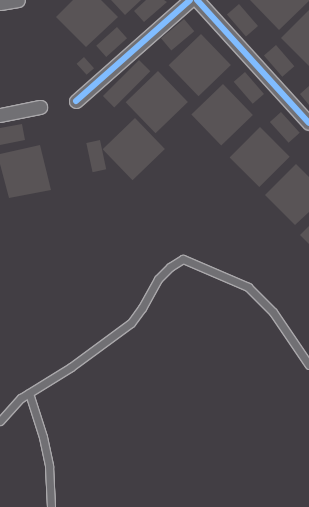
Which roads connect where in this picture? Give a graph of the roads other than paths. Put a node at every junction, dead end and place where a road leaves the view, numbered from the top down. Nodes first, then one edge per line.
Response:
1 (18, 0) edge
2 (190, 0) edge
3 (197, 0) edge
4 (0, 3) edge
5 (76, 101) dead end
6 (40, 107) dead end
7 (0, 115) edge
8 (309, 123) edge
9 (309, 365) edge
10 (29, 393) junction
11 (0, 421) edge
12 (51, 507) edge

1 - 4 street
2 - 5 street
3 - 8 street
6 - 7 street
9 - 10 lane
10 - 11 lane
10 - 12 lane

